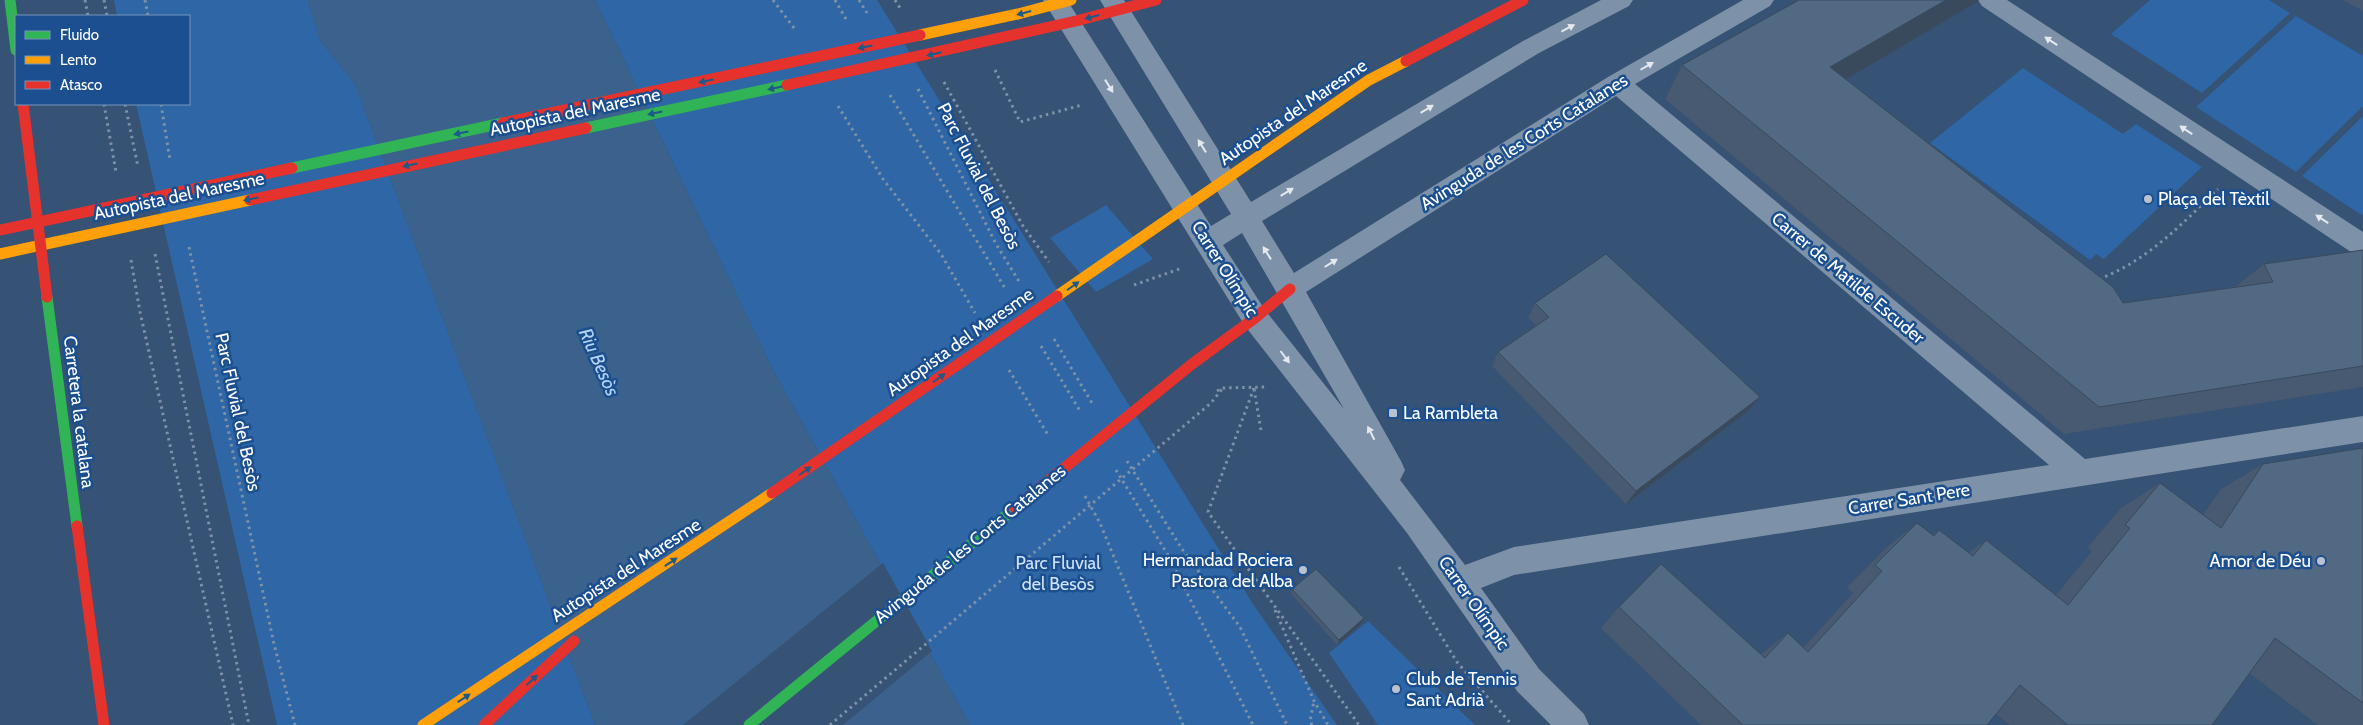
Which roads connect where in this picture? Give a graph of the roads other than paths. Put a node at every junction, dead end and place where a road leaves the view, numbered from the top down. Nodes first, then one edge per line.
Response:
1 (10, 0) edge
2 (1064, 0) edge
3 (1086, 0) edge
4 (1112, 0) edge
5 (1156, 0) edge
6 (1523, 0) edge
7 (1621, 0) edge
8 (1762, 0) edge
9 (1990, 0) edge
10 (15, 42) edge
11 (1618, 83) junction
12 (24, 105) edge
13 (1245, 217) junction
14 (0, 230) edge
15 (90, 233) junction
16 (1207, 241) junction
17 (2363, 246) edge
18 (0, 254) edge
19 (0, 266) edge
20 (1290, 289) junction
21 (1255, 318) junction
22 (2363, 429) edge
23 (2078, 472) junction
24 (1417, 523) junction
25 (1459, 582) junction
26 (630, 589) junction
27 (104, 725) edge
28 (423, 725) edge
29 (484, 725) edge
30 (749, 725) edge
31 (1574, 725) edge

1 - 10 main road
2 - 3 main road
2 -> 14 main road
2 -> 16 street, Carrer Olímpic
13 -> 4 street, Carrer Olímpic
5 -> 15 main road, Autopista del Maresme
26 -> 6 main road, Autopista del Maresme
13 -> 7 street
11 -> 8 street, Avinguda de les Corts Catalanes
17 -> 9 street
20 -> 11 street, Avinguda de les Corts Catalanes
11 - 23 street, Carrer de Matilde Escuder
12 - 27 main road, Carretera la catalana
13 - 16 street
20 -> 13 street, Carrer Olímpic
15 - 18 main road, Autopista del Maresme
15 - 19 main road
16 - 21 street, Carrer Olímpic
20 - 21 main road, Avinguda de les Corts Catalanes
24 -> 20 street, Carrer Olímpic
21 -> 24 street, Carrer Olímpic
21 - 30 main road, Avinguda de les Corts Catalanes
22 - 23 street, Carrer Sant Pere
23 - 25 street, Carrer Sant Pere
24 - 25 street, Carrer Olímpic
25 - 31 street, Carrer Olímpic
28 -> 26 main road, Autopista del Maresme
29 -> 26 main road

